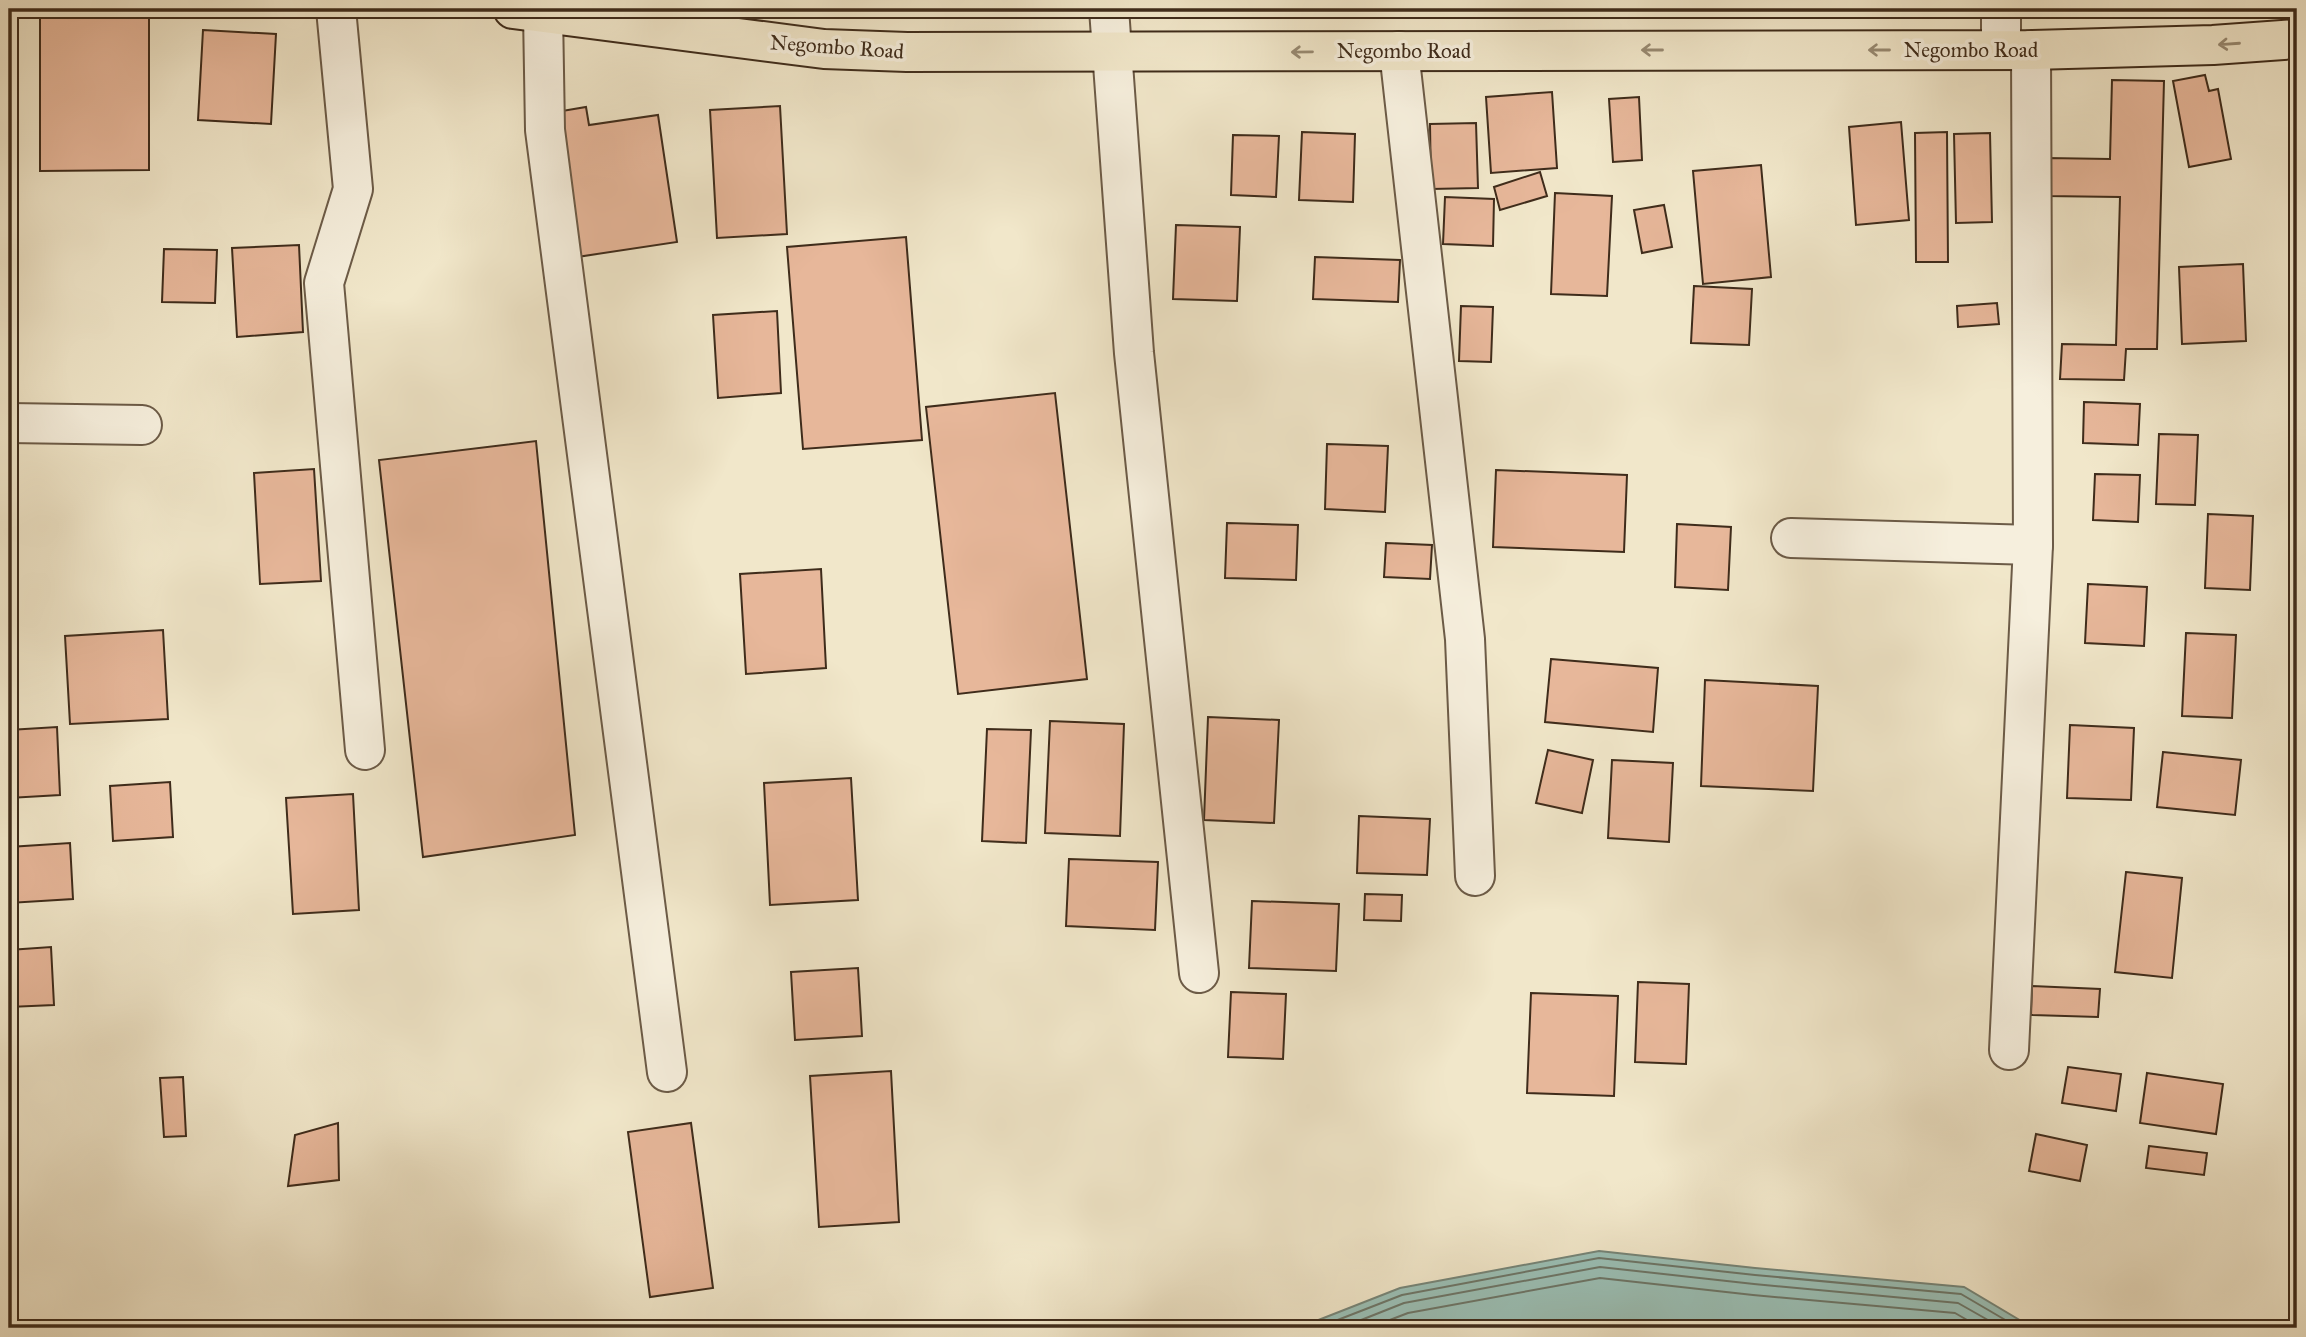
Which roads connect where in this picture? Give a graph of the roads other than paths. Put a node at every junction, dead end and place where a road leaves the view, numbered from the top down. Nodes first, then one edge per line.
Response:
1 (336, 9) edge
2 (1109, 9) edge
3 (2001, 9) edge
4 (528, 11) edge
5 (2297, 39) edge
6 (2016, 50) junction
7 (1399, 51) junction
8 (1112, 53) junction
9 (9, 423) edge
10 (142, 425) dead end
11 (1791, 538) dead end
12 (2033, 545) junction
13 (365, 750) dead end
14 (1475, 876) dead end
15 (1199, 972) dead end
16 (2009, 1050) dead end
17 (667, 1072) dead end

1 - 13 street
2 - 8 street
3 - 6 street
4 - 8 highway, Negombo Road
4 - 17 street
5 -> 6 highway, Negombo Road
6 -> 7 highway, Negombo Road
6 - 12 street
7 -> 8 highway, Negombo Road
7 - 14 street
8 - 15 street
9 - 10 street
11 - 12 street
12 - 16 street

